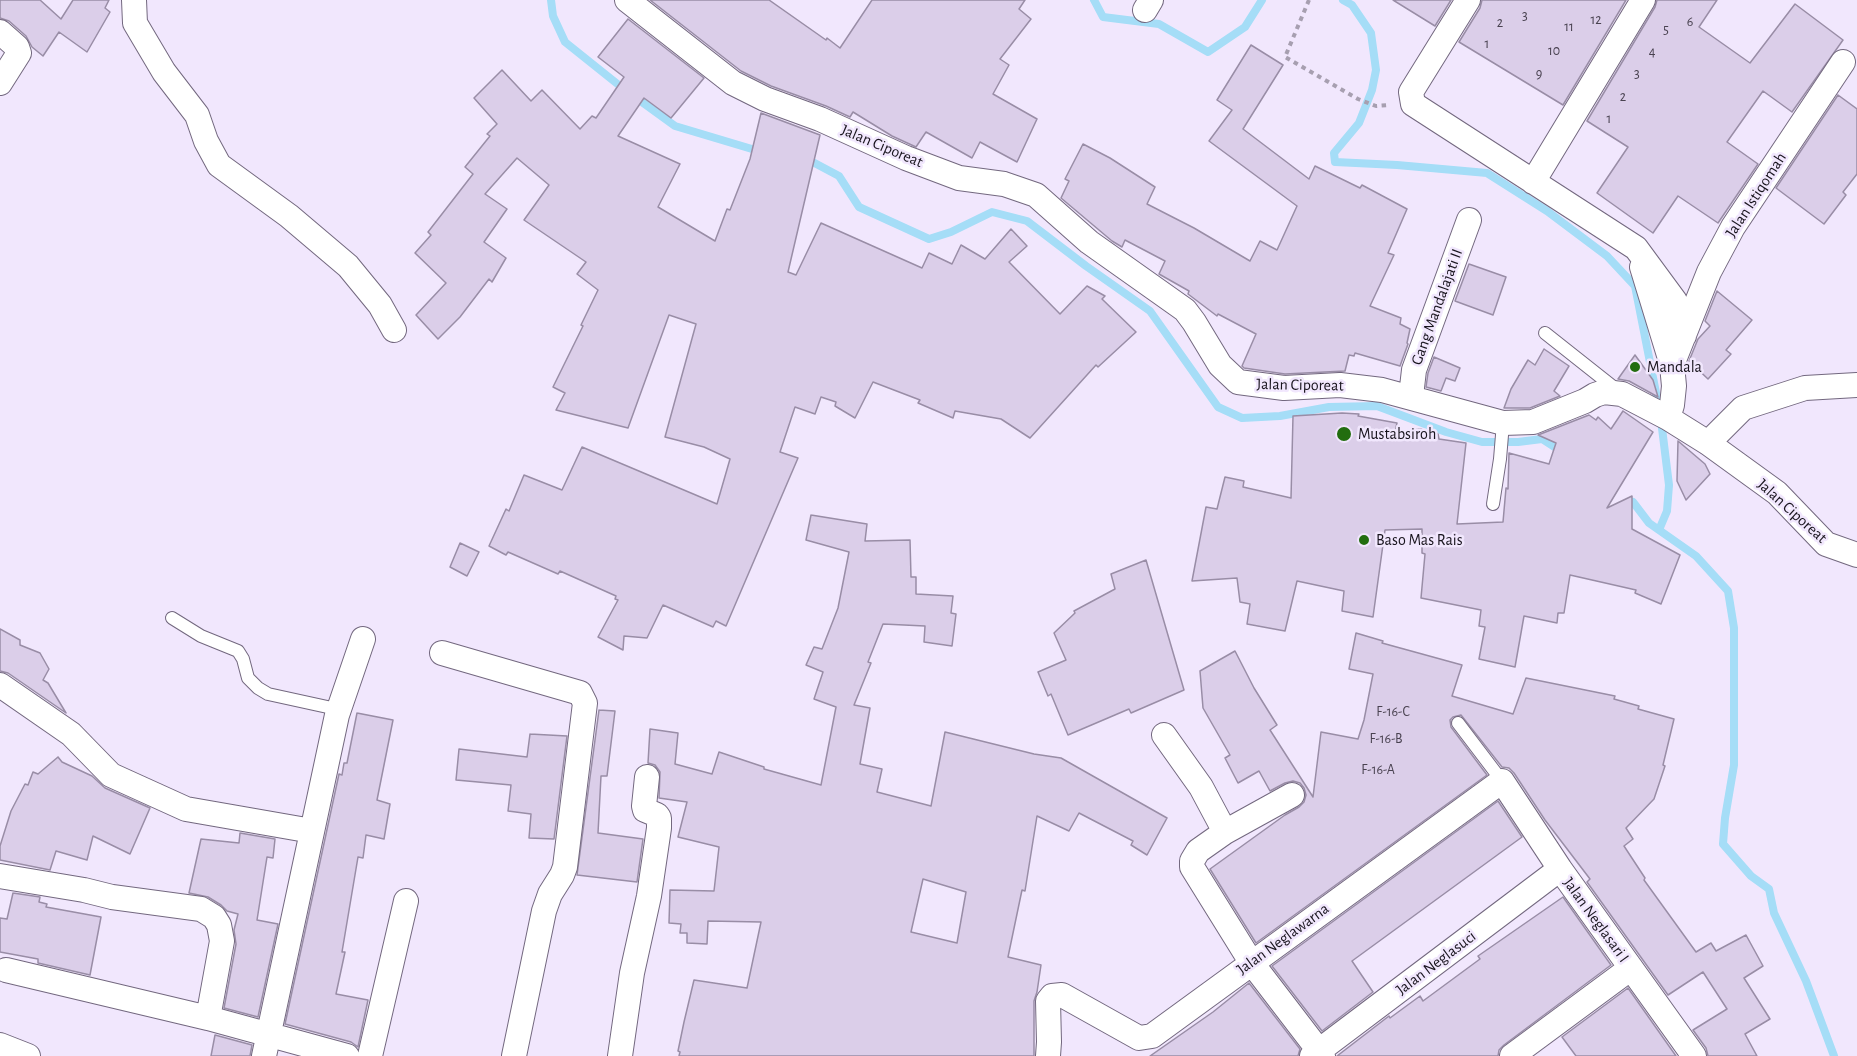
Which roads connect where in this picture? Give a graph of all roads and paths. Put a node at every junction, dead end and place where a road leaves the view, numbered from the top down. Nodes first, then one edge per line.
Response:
1 (134, 0) edge
2 (627, 0) edge
3 (1309, 0) edge
4 (1468, 0) edge
5 (1643, 0) edge
6 (0, 32) edge
7 (1844, 62) dead end
8 (0, 83) edge
9 (1376, 106) dead end
10 (1533, 182) junction
11 (1469, 220) dead end
12 (1636, 248) junction
13 (394, 330) dead end
14 (1545, 333) dead end
15 (1684, 336) junction
16 (1672, 365) junction
17 (1857, 385) edge
18 (1622, 394) junction
19 (1411, 396) junction
20 (1660, 414) junction
21 (1503, 429) junction
22 (1708, 443) junction
23 (1493, 504) dead end
24 (1857, 555) edge
25 (172, 618) dead end
26 (363, 639) dead end
27 (442, 653) dead end
28 (0, 685) edge
29 (338, 712) junction
30 (1458, 723) dead end
31 (1164, 735) dead end
32 (647, 777) dead end
33 (1502, 781) junction
34 (1292, 795) dead end
35 (312, 831) junction
36 (1225, 832) junction
37 (1560, 869) junction
38 (0, 876) edge
39 (406, 901) dead end
40 (1251, 962) junction
41 (1631, 969) junction
42 (6, 970) dead end
43 (208, 1018) junction
44 (0, 1046) edge
45 (266, 1046) edge
46 (1138, 1047) edge
47 (1318, 1054) edge
48 (28, 1056) edge
49 (347, 1056) edge
50 (370, 1056) edge
51 (514, 1056) edge
52 (620, 1056) edge
53 (1048, 1056) edge
54 (1512, 1056) edge
55 (1694, 1056) edge

1 - 13 street
2 - 19 street, Jalan Ciporeat
3 - 9 path
4 - 10 street
5 - 10 street
6 - 8 street
7 - 15 street, Jalan Istiqomah
10 - 12 street
11 - 19 street, Gang Mandalajati II
12 - 15 street
12 - 16 street
14 - 18 lane
15 - 16 street, Jalan Istiqomah
16 - 20 street
17 - 22 street
18 - 20 street, Jalan Ciporeat
18 - 21 street, Jalan Ciporeat
19 - 21 street, Jalan Ciporeat
20 - 22 street, Jalan Ciporeat
21 - 23 lane
22 - 24 street, Jalan Ciporeat
25 - 29 lane
26 - 29 street
27 - 51 street
28 - 35 street
29 - 35 street
30 - 33 lane
31 - 36 street
32 - 52 street
33 - 37 street, Jalan Neglasari I
33 - 40 street, Jalan Neglawarna
34 - 36 street
35 - 45 street
36 - 40 street
37 - 41 street, Jalan Neglasari I
37 - 47 street, Jalan Neglasuci
38 - 43 street
39 - 50 street
40 - 46 street, Jalan Neglawarna
40 - 47 street
41 - 54 street
41 - 55 street, Jalan Neglasari I
42 - 43 street
43 - 45 street
44 - 48 street
45 - 49 street
46 - 53 street, Jalan Neglawarna

